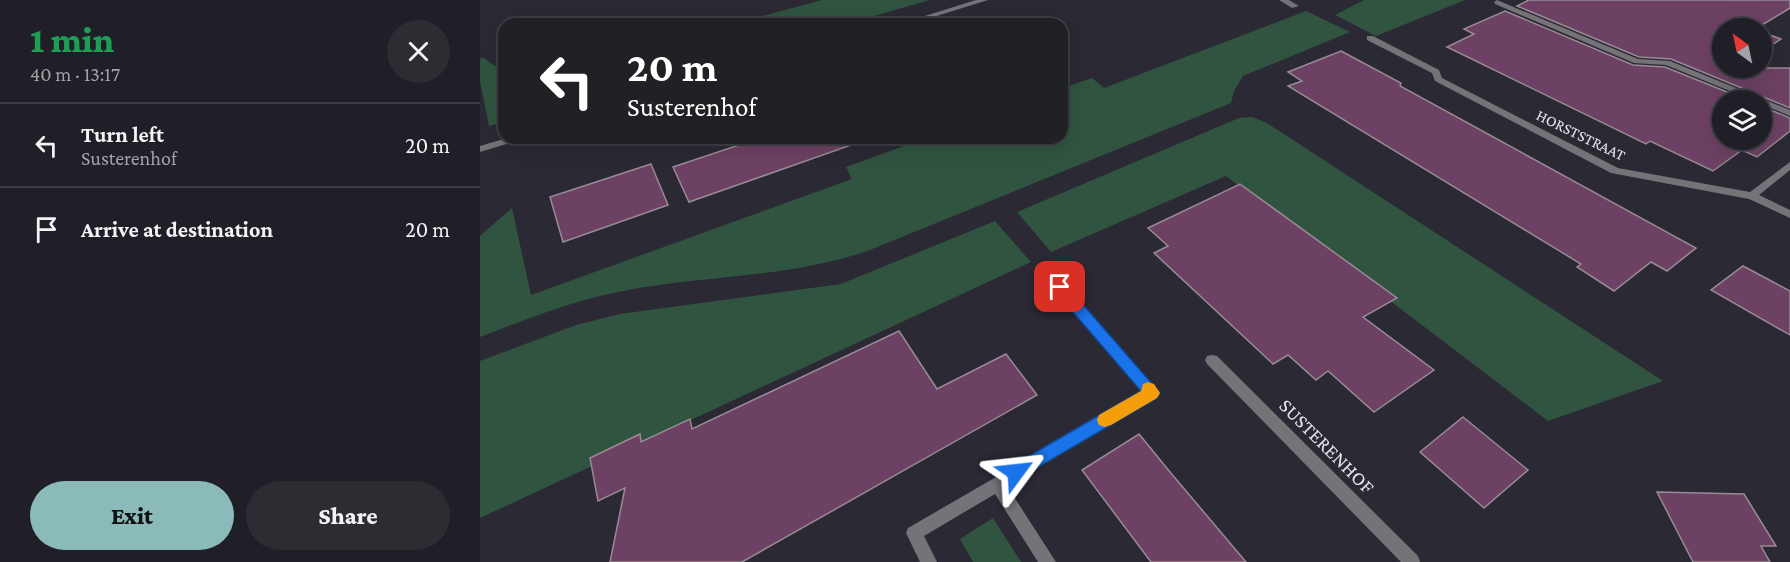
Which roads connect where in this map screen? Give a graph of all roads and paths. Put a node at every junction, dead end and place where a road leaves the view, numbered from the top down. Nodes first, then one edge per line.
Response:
1 (984, 0) edge
2 (1283, 0) edge
3 (1498, 2) dead end
4 (1295, 6) dead end
5 (923, 18) edge
6 (1370, 38) dead end
7 (1733, 90) edge
8 (1772, 106) edge
9 (1790, 113) edge
10 (498, 144) edge
11 (480, 149) edge
12 (1790, 165) edge
13 (1752, 196) junction
14 (1790, 214) edge
15 (1060, 287) dead end
16 (1212, 360) dead end
17 (997, 484) junction
18 (929, 562) edge
19 (1048, 562) edge
20 (1412, 562) edge

1 - 5 street
2 - 4 street
3 - 7 street
6 - 13 street, HORSTSTRAAT
8 - 9 street
10 - 11 street
12 - 13 street
13 - 14 street, HORSTSTRAAT
15 - 17 street
16 - 20 street, SUSTERENHOF
17 - 18 street
17 - 19 street

